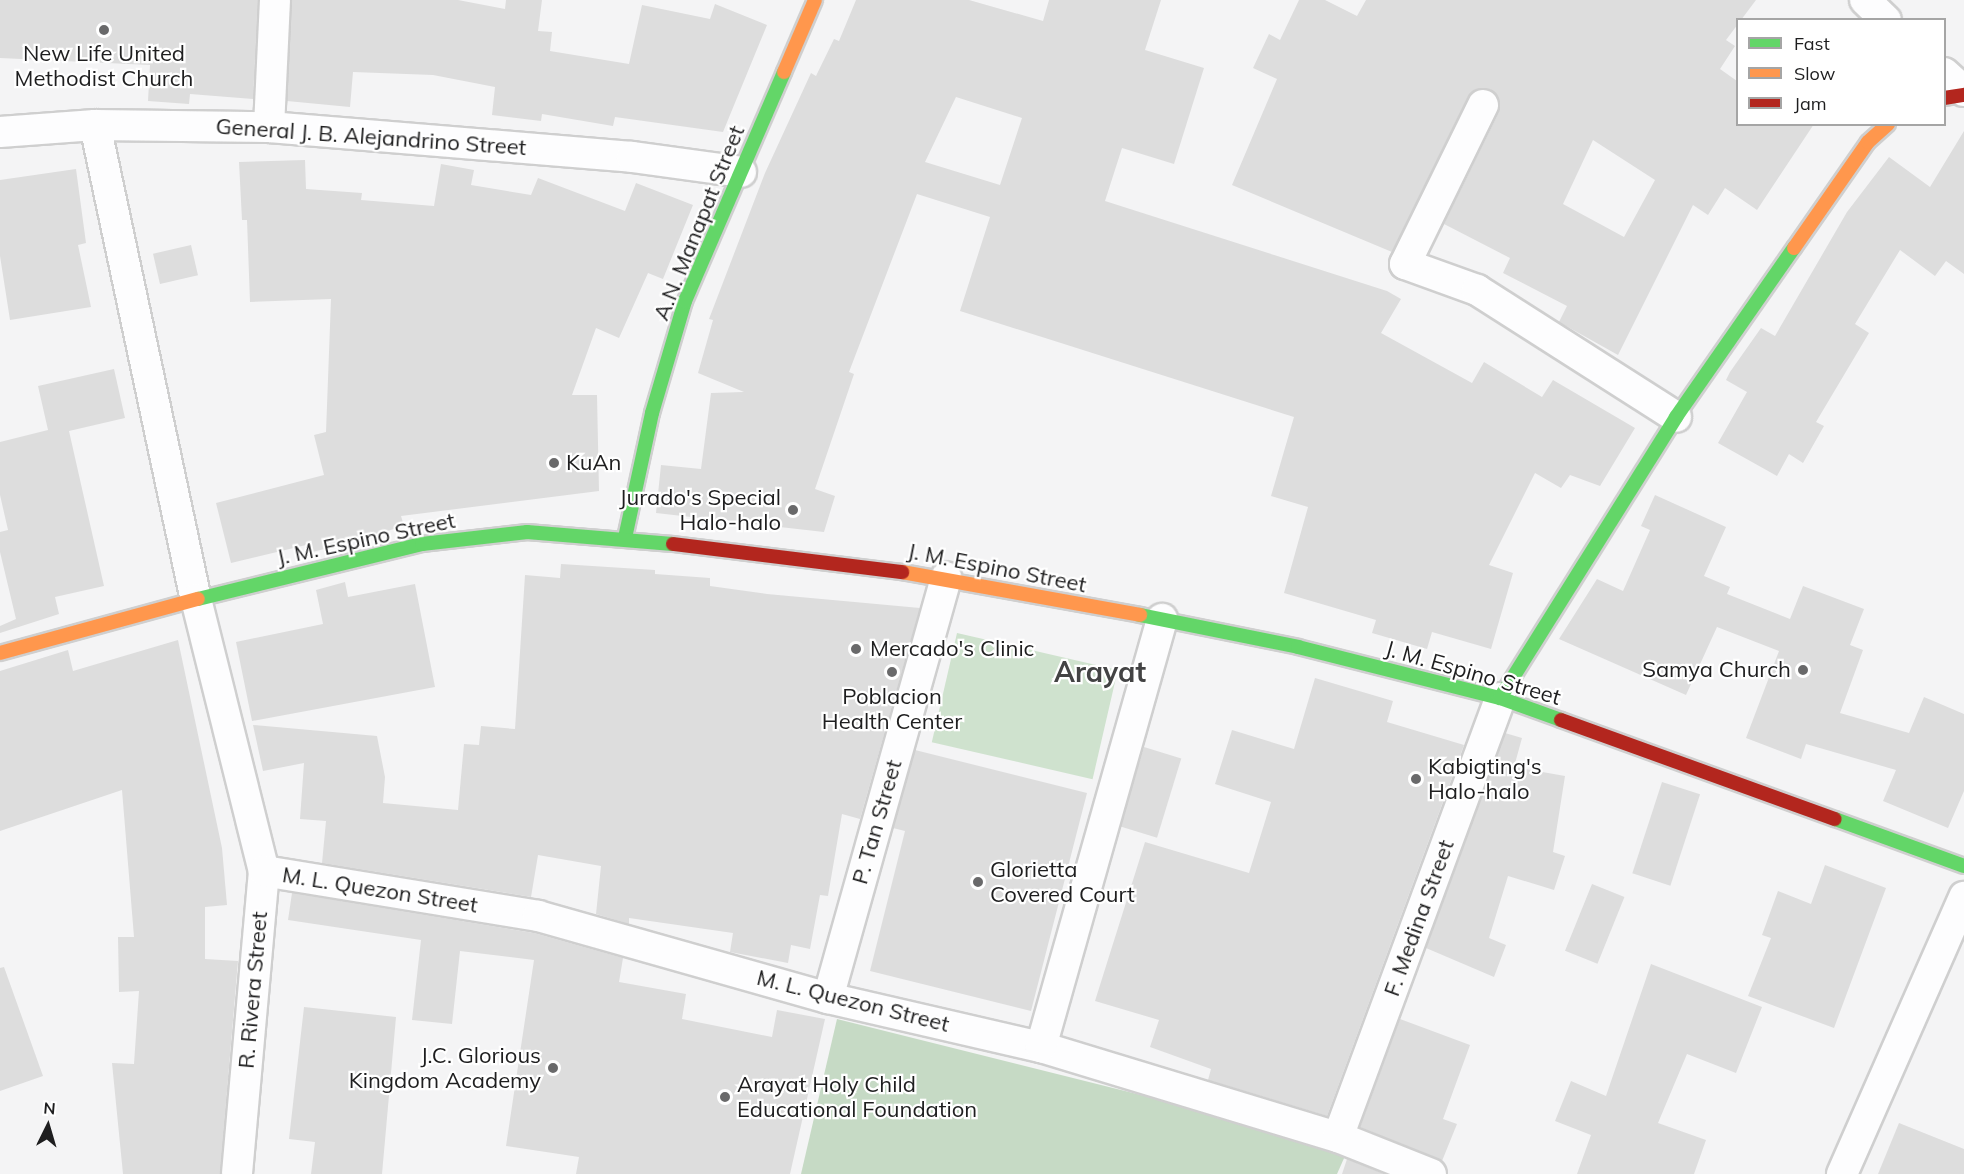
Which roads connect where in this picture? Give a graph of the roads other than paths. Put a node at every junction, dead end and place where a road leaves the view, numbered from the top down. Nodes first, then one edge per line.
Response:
1 (275, 0) edge
2 (815, 0) edge
3 (1865, 0) edge
4 (1884, 18) edge
5 (1946, 75) edge
6 (1964, 93) edge
7 (1946, 98) edge
8 (1483, 105) dead end
9 (95, 125) junction
10 (1886, 126) edge
11 (269, 127) junction
12 (0, 132) edge
13 (741, 172) junction
14 (1676, 417) junction
15 (625, 538) junction
16 (946, 577) junction
17 (196, 599) junction
18 (1162, 619) junction
19 (0, 653) edge
20 (1500, 698) junction
21 (1964, 866) edge
22 (264, 871) junction
23 (1964, 897) edge
24 (828, 998) junction
25 (1041, 1047) junction
26 (1338, 1137) junction
27 (237, 1174) edge
28 (1431, 1174) edge
29 (1842, 1174) edge

1 - 11 street
2 - 13 main road, A.N. Manapat Street
3 - 4 street
5 - 6 street
6 - 7 main road
8 - 14 street
9 - 11 street, General J. B. Alejandrino Street
9 - 12 street, General J. B. Alejandrino Street
9 - 17 street, R. Rivera Street
10 - 14 main road
11 - 13 street, General J. B. Alejandrino Street
13 - 15 main road, A.N. Manapat Street
14 - 20 main road
15 - 16 main road, J. M. Espino Street
15 - 17 main road, J. M. Espino Street
16 - 18 main road, J. M. Espino Street
16 - 24 street, P. Tan Street
17 - 19 main road, J. M. Espino Street
17 - 22 street, R. Rivera Street
18 - 20 main road, J. M. Espino Street
18 - 25 street
20 - 21 main road, J. M. Espino Street
20 - 26 street, F. Medina Street
22 - 24 street, M. L. Quezon Street
22 - 27 street, R. Rivera Street
23 - 29 street
24 - 25 street, M. L. Quezon Street
25 - 26 street, M. L. Quezon Street
26 - 28 street, M. L. Quezon Street

